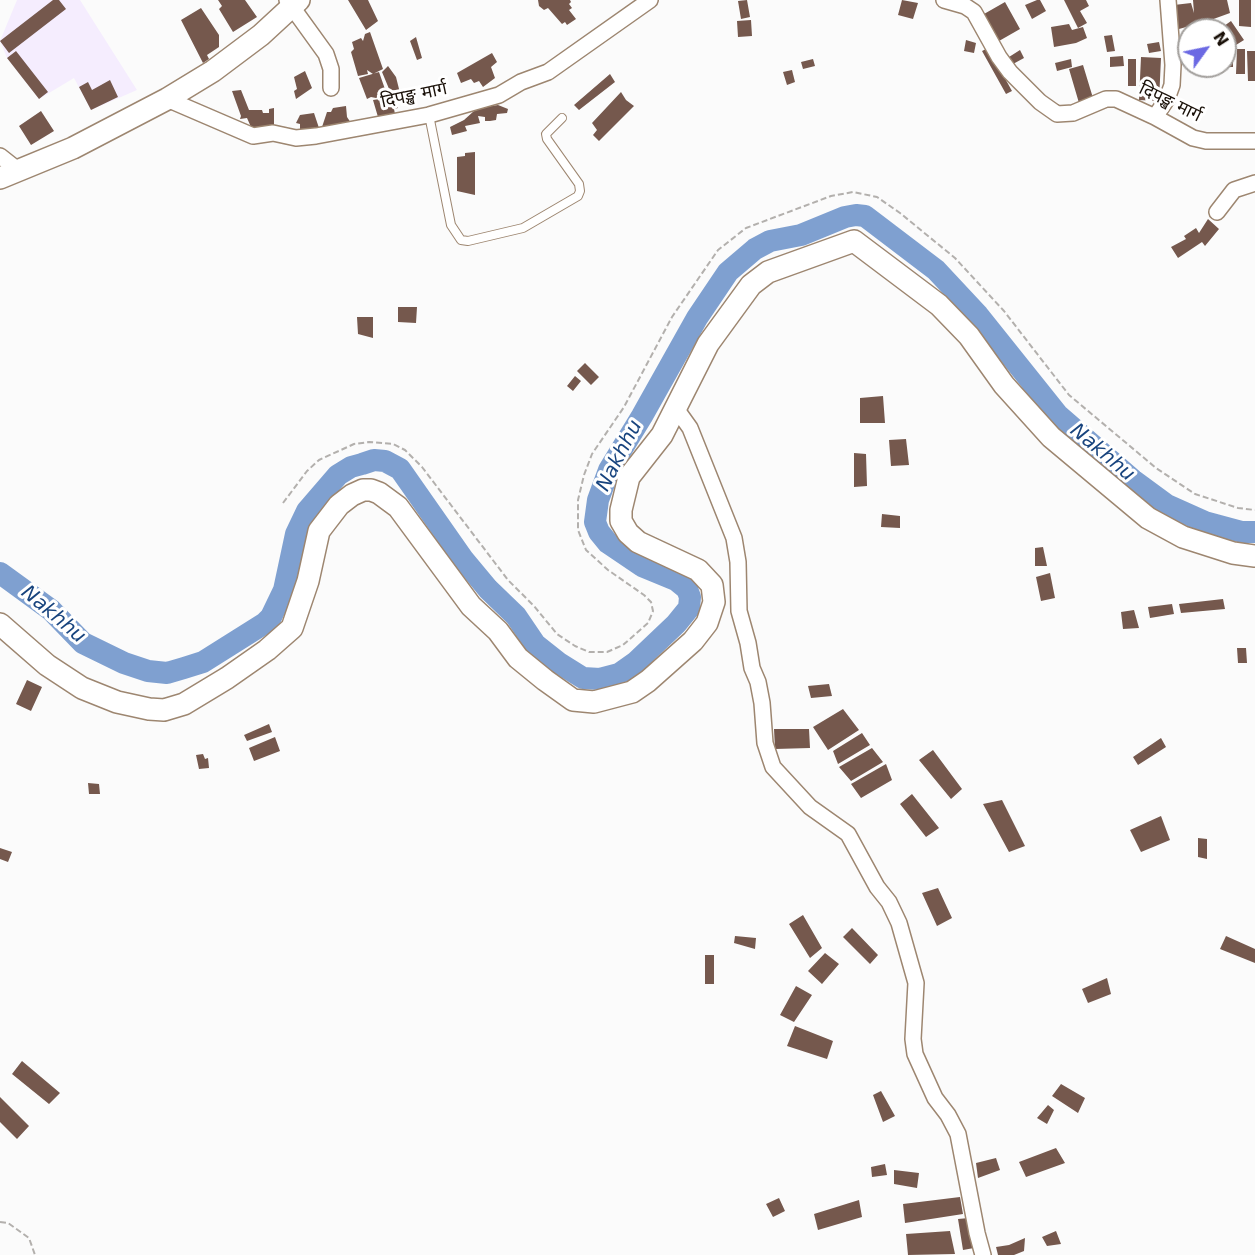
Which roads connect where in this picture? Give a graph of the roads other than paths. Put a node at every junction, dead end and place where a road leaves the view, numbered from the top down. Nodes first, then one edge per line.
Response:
1 (650, 0) edge
2 (944, 0) edge
3 (1167, 0) edge
4 (293, 2) edge
5 (331, 88) dead end
6 (167, 99) junction
7 (429, 115) junction
8 (1155, 117) junction
9 (562, 118) dead end
10 (1255, 141) edge
11 (0, 156) edge
12 (10, 174) edge
13 (1255, 183) edge
14 (1217, 212) dead end
15 (675, 406) junction
16 (1255, 556) edge
17 (0, 624) edge
18 (983, 1255) edge

1 - 7 street, दिपङ्ख मार्ग
2 - 8 street, दिपङ्ख मार्ग
3 - 8 street
4 - 5 street
4 - 6 street
6 - 7 street, दिपङ्ख मार्ग
6 - 12 street
7 - 9 lane
8 - 10 street, दिपङ्ख मार्ग
11 - 12 street
13 - 14 street
15 - 16 street
15 - 17 street
15 - 18 street

